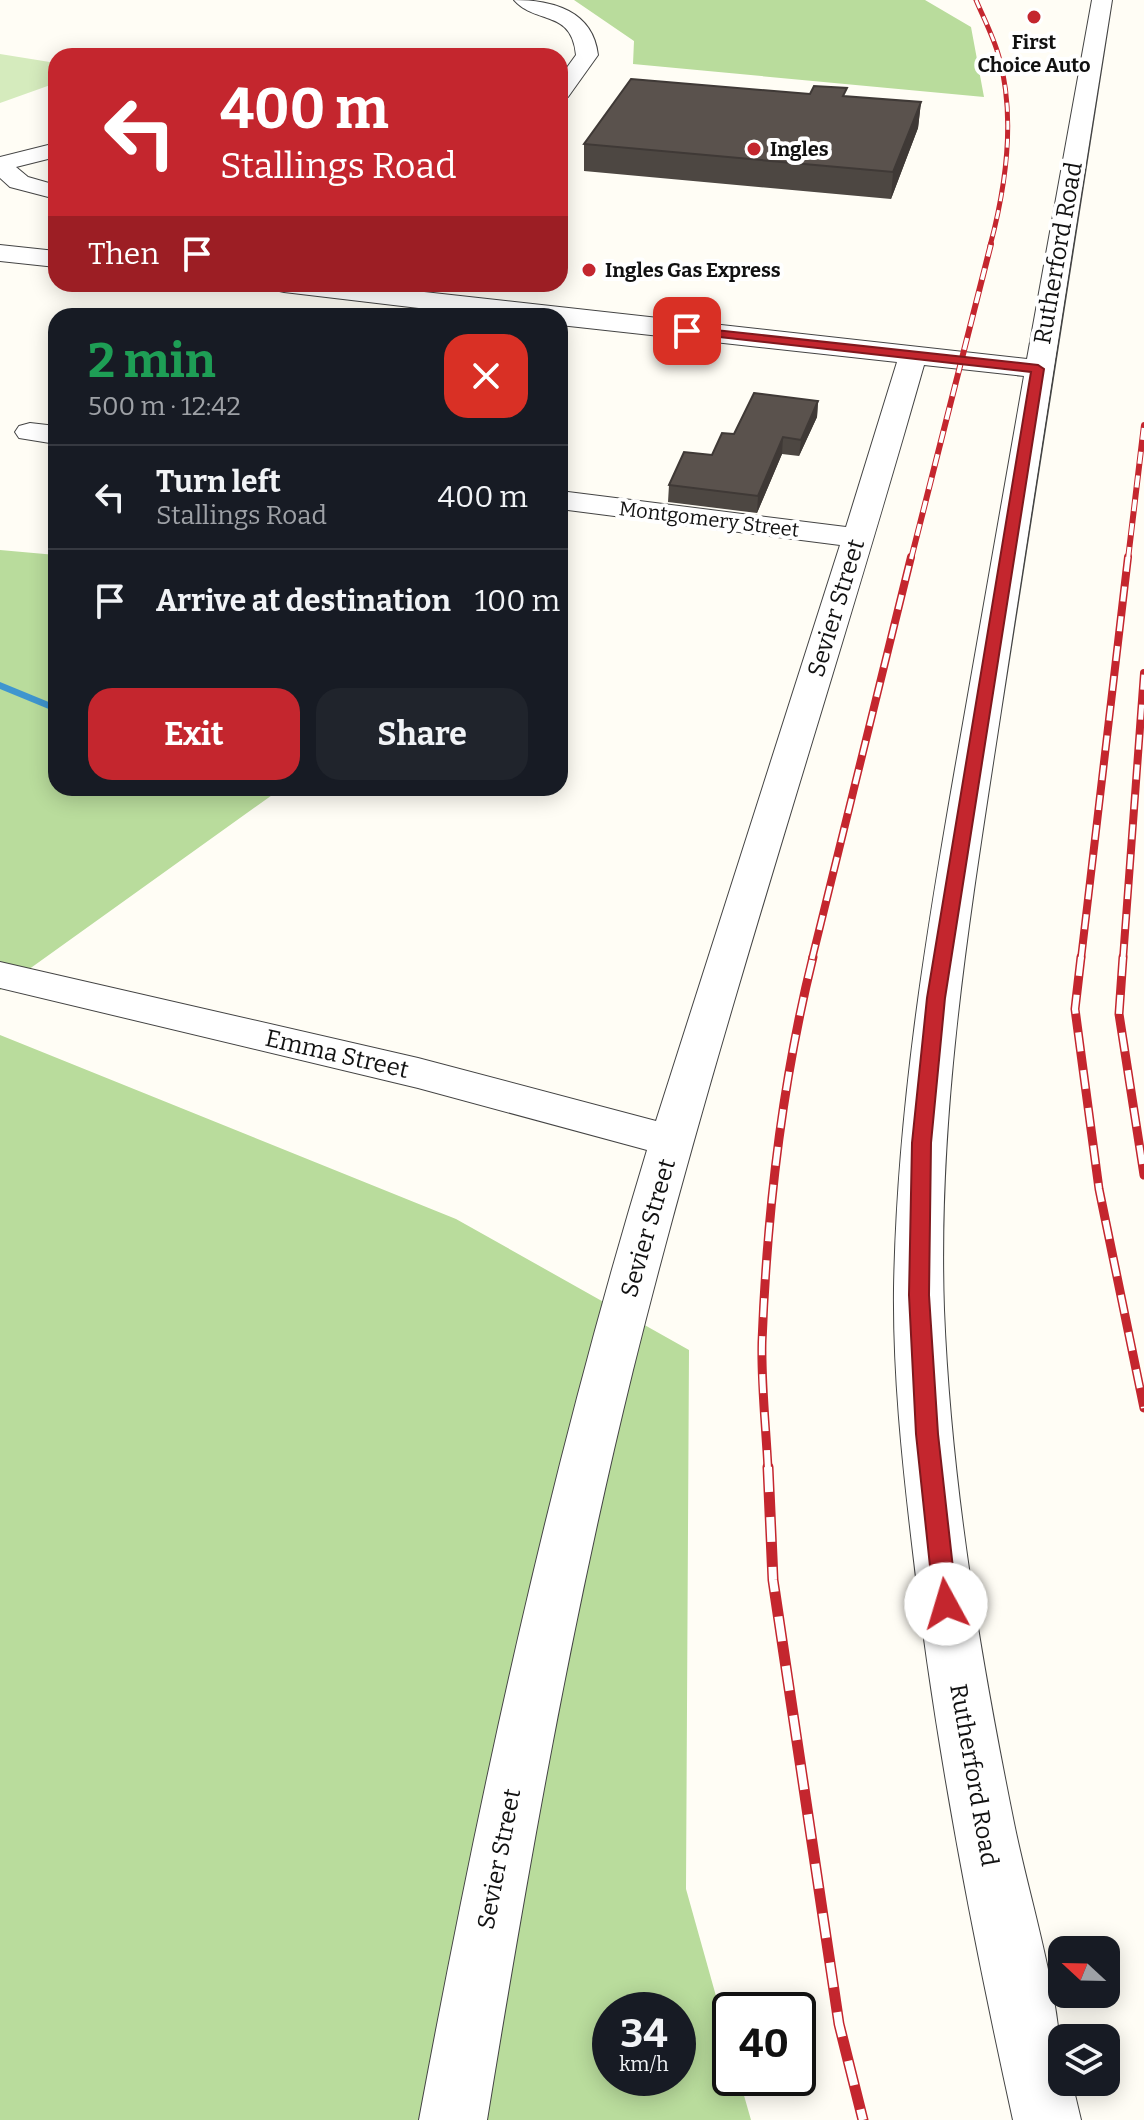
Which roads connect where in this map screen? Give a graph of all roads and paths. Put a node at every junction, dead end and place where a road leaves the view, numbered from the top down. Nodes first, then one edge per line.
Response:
1 (524, 0) edge
2 (1102, 0) edge
3 (568, 81) edge
4 (48, 152) edge
5 (0, 165) edge
6 (48, 190) edge
7 (0, 253) edge
8 (48, 258) edge
9 (412, 292) edge
10 (509, 308) edge
11 (568, 317) edge
12 (913, 355) junction
13 (1038, 369) junction
14 (568, 501) edge
15 (858, 538) junction
16 (0, 975) edge
17 (672, 1141) junction
18 (453, 2120) edge
19 (1047, 2120) edge

1 - 3 street
2 - 13 street, Rutherford Road
4 - 5 street
5 - 6 street
7 - 8 street
9 - 10 street
11 - 12 street
12 - 13 street
12 - 15 street, Sevier Street
13 - 19 street, Rutherford Road
14 - 15 street, Montgomery Street
15 - 17 street, Sevier Street
16 - 17 street, Emma Street
17 - 18 street, Sevier Street

